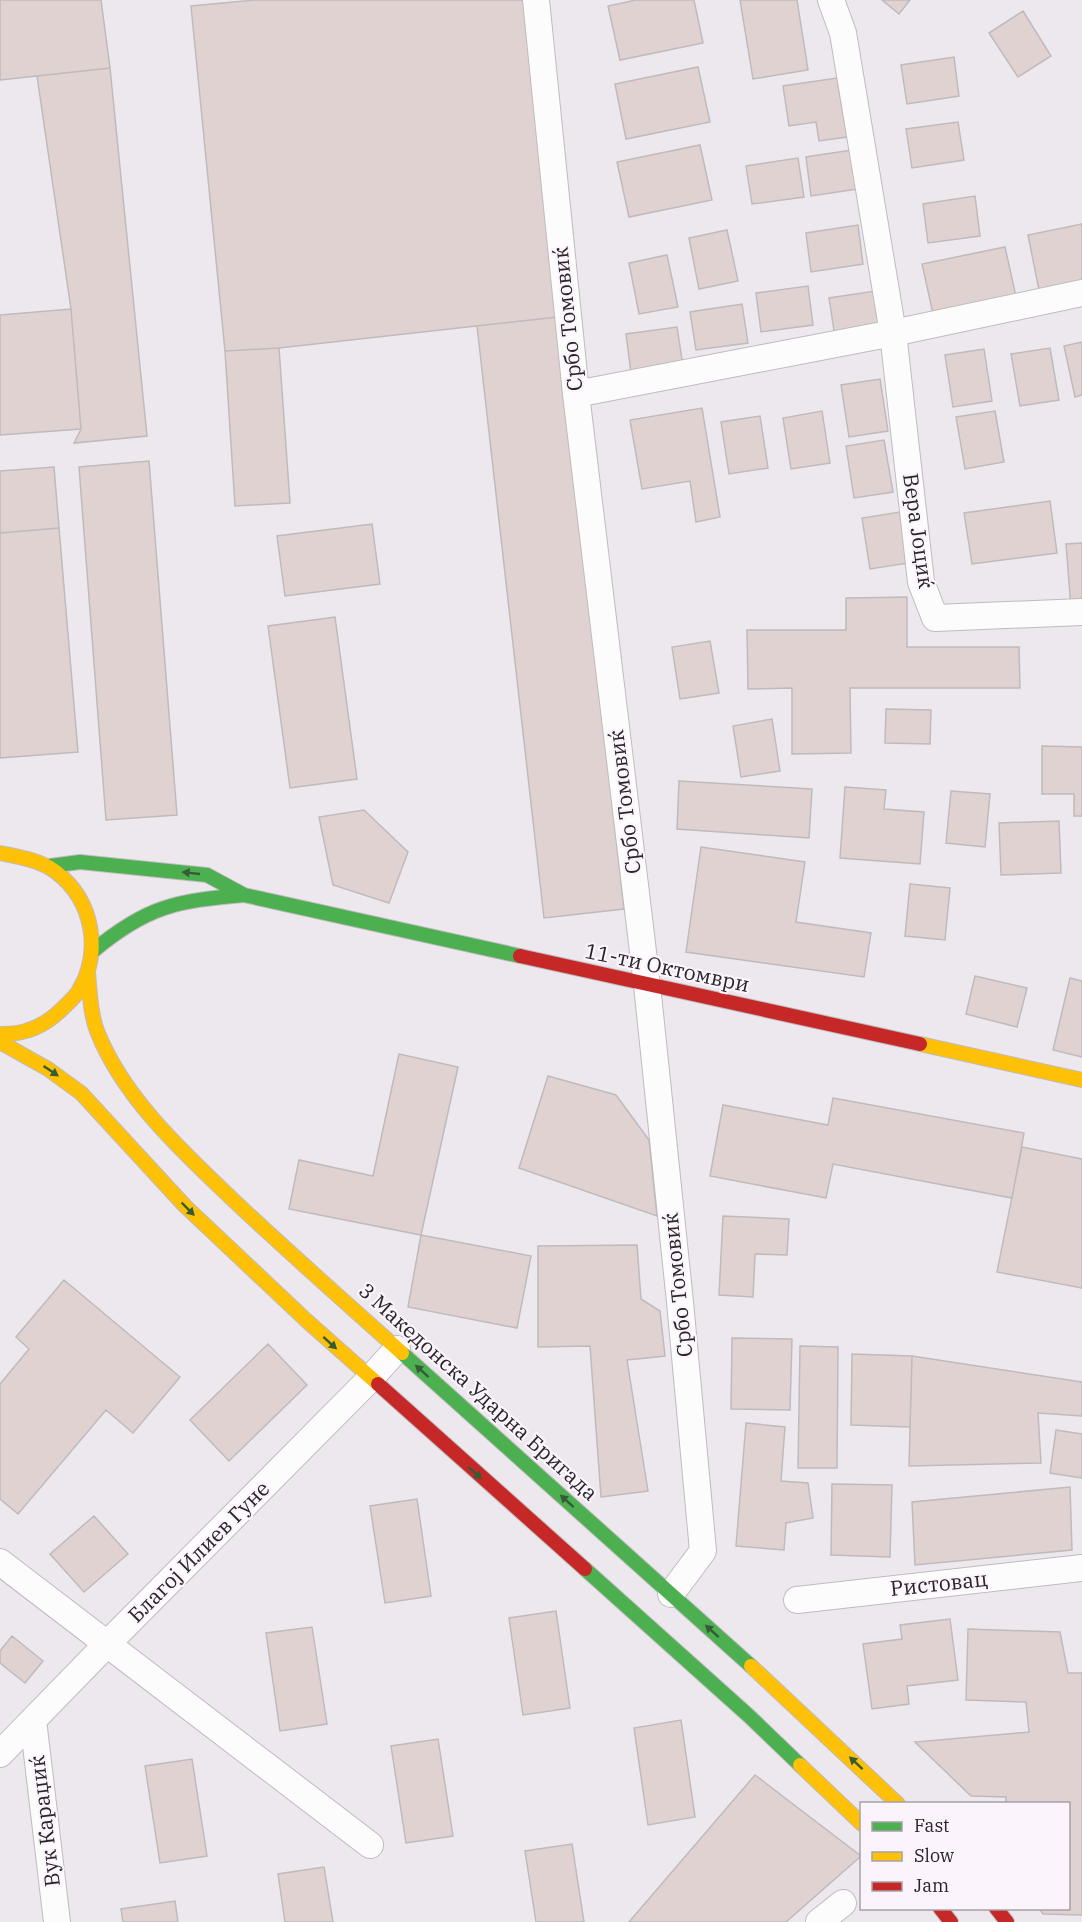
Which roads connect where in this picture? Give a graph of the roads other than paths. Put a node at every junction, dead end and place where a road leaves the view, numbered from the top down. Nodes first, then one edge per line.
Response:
1 (536, 0) edge
2 (831, 0) edge
3 (1082, 293) edge
4 (893, 333) junction
5 (576, 394) junction
6 (1082, 612) edge
7 (0, 853) edge
8 (50, 866) junction
9 (244, 895) junction
10 (93, 951) junction
11 (88, 973) junction
12 (647, 985) junction
13 (0, 1034) edge
14 (0, 1042) edge
15 (1082, 1080) edge
16 (397, 1349) junction
17 (370, 1379) junction
18 (0, 1562) edge
19 (1082, 1568) edge
20 (671, 1594) junction
21 (797, 1600) dead end
22 (106, 1645) junction
23 (33, 1720) junction
24 (0, 1754) edge
25 (897, 1802) edge
26 (860, 1823) edge
27 (370, 1845) dead end
28 (843, 1904) dead end
29 (942, 1910) edge
30 (998, 1910) edge
31 (57, 1922) edge
32 (819, 1922) edge
33 (951, 1922) edge
34 (1007, 1922) edge

1 - 5 street, Србо Томовиќ
2 - 4 street, Вера Јоциќ
3 - 4 street
4 - 5 street
4 - 6 street, Вера Јоциќ
5 - 12 street, Србо Томовиќ
7 - 8 street
9 -> 8 street
8 - 10 street
9 - 10 street
9 - 12 street, 11-ти Октомври
10 - 11 street
11 - 13 street
11 - 16 street, 3 Македонска Ударна Бригада
12 - 15 street, 11-ти Октомври
12 - 20 street, Србо Томовиќ
14 -> 17 street
16 - 17 street, Благој Илиев Гуне
20 -> 16 street, 3 Македонска Ударна Бригада
17 - 22 street, Благој Илиев Гуне
17 -> 26 street
18 - 22 street
19 - 21 street, Ристовац
25 -> 20 street, 3 Македонска Ударна Бригада
22 - 23 street, Благој Илиев Гуне
22 - 27 street
23 - 24 street, Благој Илиев Гуне
23 - 31 street, Вук Караџиќ
28 - 32 street
29 - 33 street
30 - 34 street

